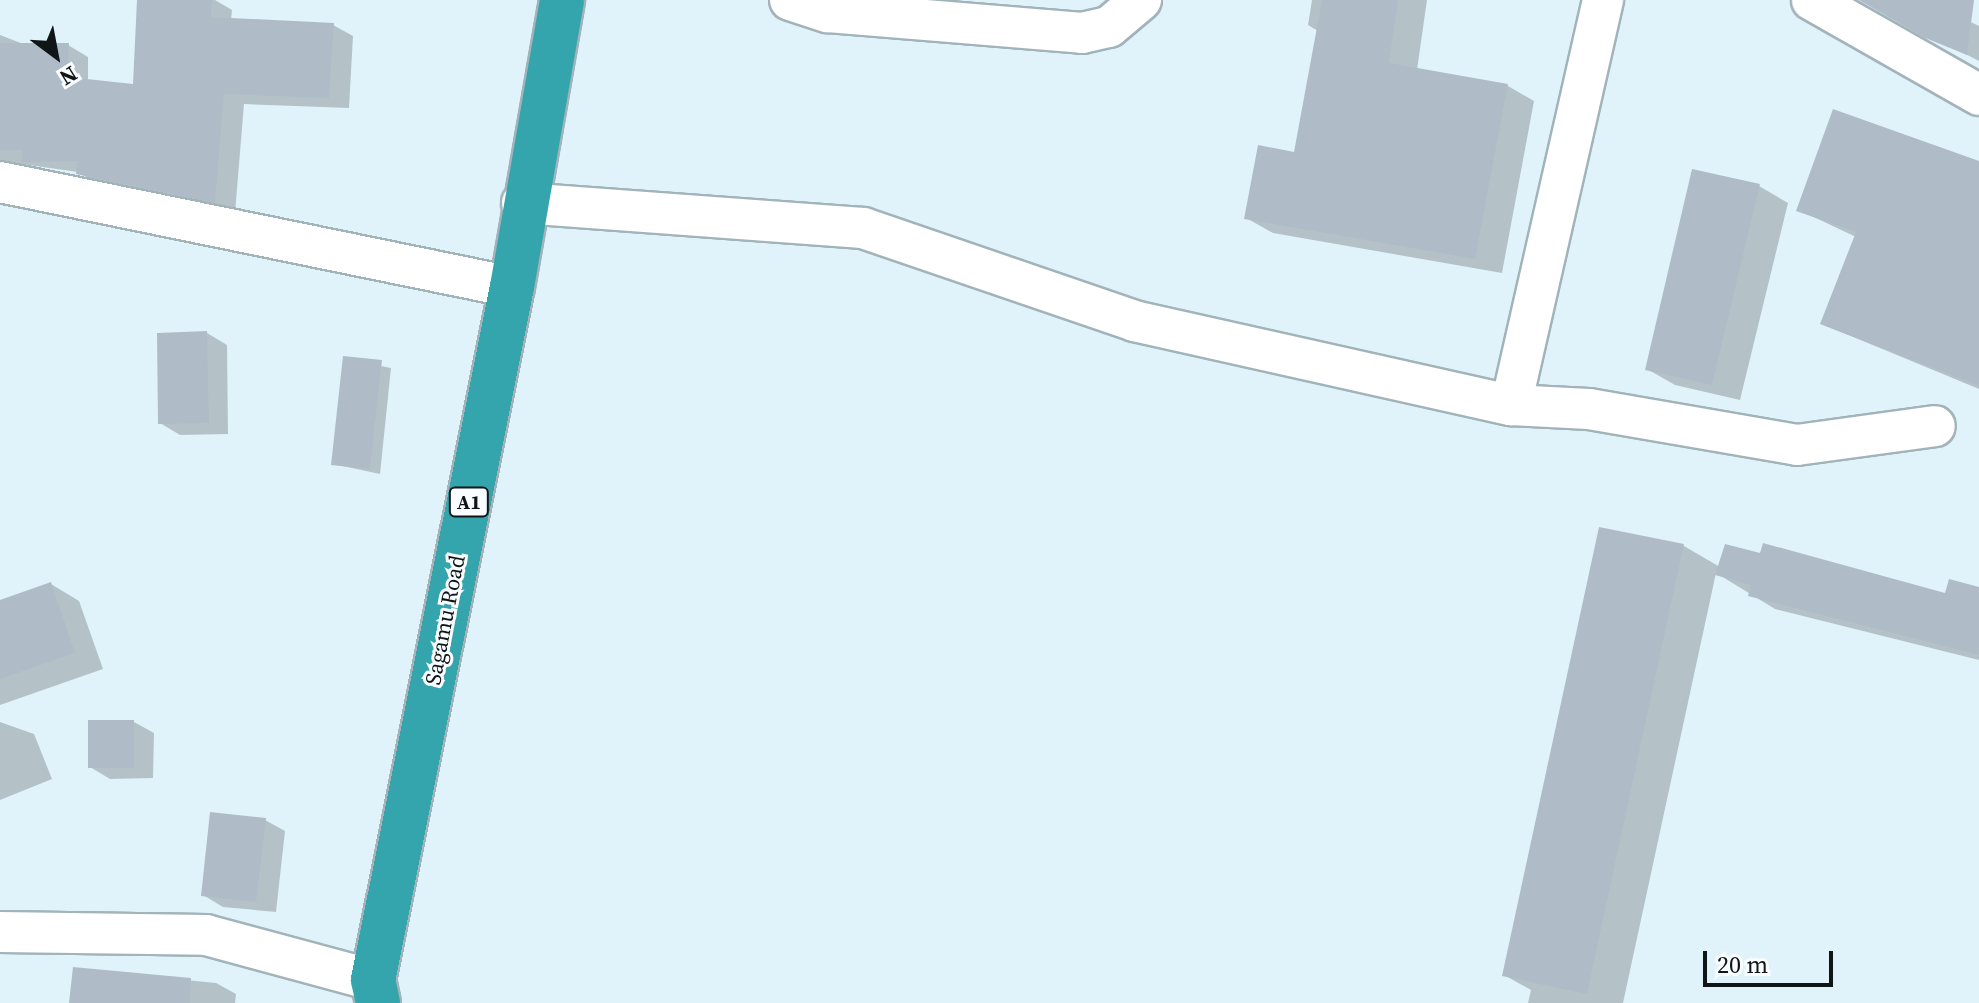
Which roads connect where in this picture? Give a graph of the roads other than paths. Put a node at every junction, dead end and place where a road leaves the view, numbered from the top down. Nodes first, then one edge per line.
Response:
1 (562, 0) edge
2 (790, 0) edge
3 (1141, 0) edge
4 (1603, 0) edge
5 (1812, 0) edge
6 (1979, 95) edge
7 (0, 182) edge
8 (522, 203) junction
9 (512, 287) junction
10 (1511, 405) junction
11 (1935, 426) dead end
12 (0, 932) edge
13 (375, 991) edge

1 - 8 highway, Sagamu Road / A1
2 - 3 street
4 - 10 street
5 - 6 street
7 - 9 street
8 - 9 highway, Sagamu Road / A1
8 - 10 street
9 - 13 highway, Sagamu Road / A1
10 - 11 street
12 - 13 street

